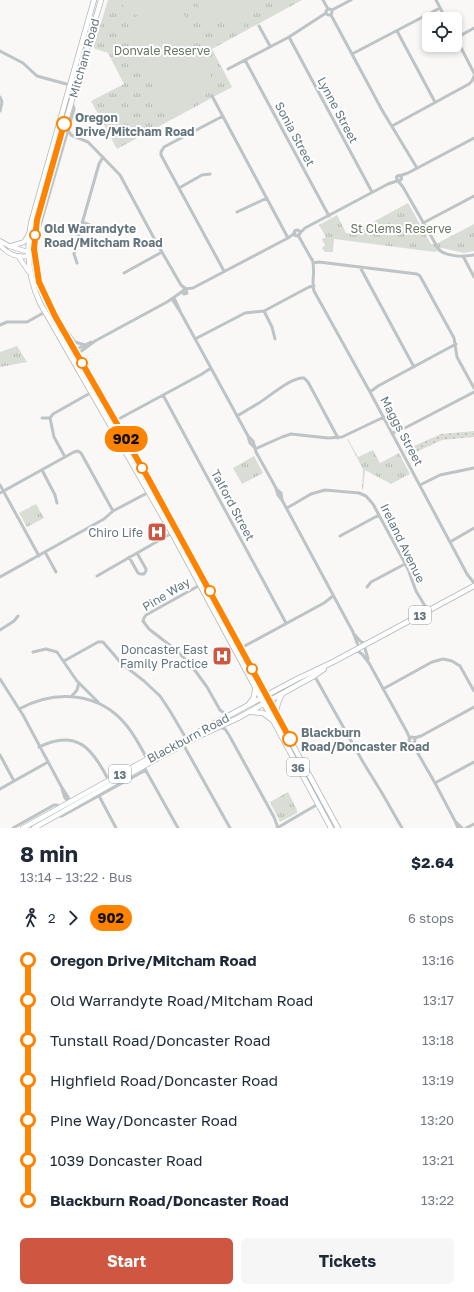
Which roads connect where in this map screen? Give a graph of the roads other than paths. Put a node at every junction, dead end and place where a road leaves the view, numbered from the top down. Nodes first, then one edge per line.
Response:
1 (94, 0) edge
2 (101, 0) edge
3 (323, 0) edge
4 (351, 0) edge
5 (436, 0) edge
6 (440, 8) junction
7 (328, 9) junction
8 (332, 10) junction
9 (442, 12) edge
10 (326, 13) junction
11 (90, 14) junction
12 (331, 15) junction
13 (96, 16) junction
14 (259, 26) dead end
15 (474, 28) edge
16 (397, 30) junction
17 (462, 34) edge
18 (288, 37) junction
19 (270, 46) junction
20 (462, 49) edge
21 (0, 51) edge
22 (352, 54) junction
23 (245, 60) junction
24 (228, 69) dead end
25 (474, 73) edge
26 (474, 76) edge
27 (70, 85) junction
28 (212, 96) dead end
29 (0, 97) edge
30 (72, 100) junction
31 (435, 102) junction
32 (0, 111) edge
33 (223, 116) junction
34 (392, 126) junction
35 (68, 130) junction
36 (74, 137) junction
37 (474, 138) edge
38 (65, 139) junction
39 (103, 157) junction
40 (416, 169) junction
41 (210, 174) dead end
42 (399, 179) junction
43 (179, 188) junction
44 (372, 192) junction
45 (474, 196) edge
46 (267, 198) junction
47 (237, 212) dead end
48 (329, 216) junction
49 (82, 222) junction
50 (423, 223) junction
51 (109, 230) dead end
52 (35, 232) junction
53 (298, 233) junction
54 (29, 234) junction
55 (288, 238) junction
56 (0, 241) edge
57 (0, 245) edge
58 (9, 246) junction
59 (17, 249) junction
60 (162, 252) junction
61 (28, 254) junction
62 (13, 255) junction
63 (35, 255) junction
64 (474, 255) edge
65 (18, 256) junction
66 (463, 256) junction
67 (77, 263) dead end
68 (314, 263) junction
69 (362, 267) junction
70 (224, 271) junction
71 (30, 272) junction
72 (124, 273) dead end
73 (38, 276) junction
74 (474, 277) edge
75 (32, 282) junction
76 (314, 285) junction
77 (185, 291) junction
78 (174, 298) junction
79 (264, 311) junction
80 (45, 312) junction
81 (55, 316) junction
82 (0, 325) edge
83 (275, 339) dead end
84 (196, 340) junction
85 (95, 341) junction
86 (456, 344) junction
87 (85, 345) junction
88 (76, 352) junction
89 (70, 355) junction
90 (414, 367) junction
91 (212, 369) junction
92 (474, 388) edge
93 (370, 391) junction
94 (92, 392) junction
95 (474, 392) edge
96 (163, 395) junction
97 (237, 415) junction
98 (383, 416) junction
99 (42, 418) dead end
100 (50, 418) junction
101 (116, 421) junction
102 (393, 434) junction
103 (338, 438) junction
104 (255, 450) junction
105 (65, 457) junction
106 (474, 468) edge
107 (42, 470) junction
108 (0, 485) edge
109 (420, 485) junction
110 (154, 489) junction
111 (149, 491) junction
112 (2, 492) edge
113 (57, 503) dead end
114 (286, 507) junction
115 (113, 511) junction
116 (379, 515) junction
117 (474, 528) edge
118 (172, 533) junction
119 (340, 536) dead end
120 (450, 541) junction
121 (45, 552) junction
122 (137, 553) junction
123 (39, 556) junction
124 (129, 557) junction
125 (405, 564) junction
126 (56, 572) dead end
127 (97, 576) dead end
128 (0, 577) edge
129 (200, 585) junction
130 (474, 585) edge
131 (367, 587) dead end
132 (334, 597) junction
133 (427, 611) junction
134 (18, 616) dead end
135 (286, 623) junction
136 (0, 630) edge
137 (353, 632) junction
138 (361, 647) junction
139 (241, 648) junction
140 (33, 652) dead end
141 (64, 661) junction
142 (369, 663) junction
143 (314, 674) junction
144 (0, 678) edge
145 (79, 683) junction
146 (255, 688) junction
147 (383, 689) junction
148 (474, 691) edge
149 (283, 693) junction
150 (72, 696) junction
151 (268, 698) junction
152 (263, 701) junction
153 (99, 703) junction
154 (474, 707) edge
155 (19, 709) junction
156 (220, 710) junction
157 (247, 710) junction
158 (276, 713) junction
159 (229, 716) junction
160 (274, 721) junction
161 (220, 724) junction
162 (413, 740) junction
163 (185, 742) junction
164 (39, 747) junction
165 (0, 755) edge
166 (148, 761) junction
167 (48, 762) junction
168 (474, 762) edge
169 (144, 766) junction
170 (14, 781) junction
171 (109, 782) junction
172 (435, 783) junction
173 (0, 789) edge
174 (97, 791) junction
175 (70, 803) junction
176 (320, 804) junction
177 (61, 807) junction
178 (56, 816) junction
179 (474, 824) edge
180 (38, 827) edge
181 (278, 827) edge
182 (13, 828) edge
183 (23, 828) edge
184 (116, 828) edge
185 (178, 828) edge
186 (230, 828) edge
187 (331, 828) edge
188 (338, 828) edge
189 (402, 828) edge
190 (460, 828) edge
191 (468, 828) edge

1 - 11 main road, Mitcham Road / 36
2 - 13 main road, Mitcham Road / 36
3 - 7 street
4 - 8 street
5 - 6 street
6 - 9 street
6 - 16 street
7 - 8 street
7 - 10 street
8 - 12 street
10 - 12 street
10 - 18 street
11 - 13 main road
11 - 27 main road, Mitcham Road / 36
12 - 22 street
13 - 30 main road, Mitcham Road / 36
14 - 19 street
15 - 17 street
16 - 22 street
16 - 31 street
18 - 19 street
18 - 44 street, Lynne Street
19 - 23 street
20 - 25 street
21 - 27 street
22 - 34 street
23 - 24 street
23 - 48 street, Sonia Street
26 - 31 street
27 - 54 main road, Mitcham Road / 36
28 - 33 street
29 - 32 street
30 - 35 street
30 - 52 main road, Mitcham Road / 36
31 - 34 street
33 - 43 street
33 - 46 street
34 - 40 street
35 - 36 street
35 - 38 street
36 - 38 street
36 - 39 street
37 - 40 street
38 - 52 street
39 - 49 street
39 - 60 street
40 - 42 street
41 - 43 street
42 - 44 street
42 - 50 street
43 - 70 street
44 - 48 street
45 - 50 street
46 - 47 street
46 - 55 street
48 - 53 street
49 - 51 street
49 - 67 street
50 - 66 street
52 - 63 main road, Mitcham Road / 36
53 - 55 street
53 - 68 street
54 - 58 main road
54 - 61 main road, Mitcham Road / 36
55 - 70 street
56 - 58 main road
57 - 62 main road
58 - 59 main road
59 - 61 main road
59 - 62 main road
60 - 72 street
60 - 77 street
61 - 63 main road
61 - 65 main road
61 - 71 main road, 36
62 - 65 main road
63 - 73 main road, 36
64 - 66 street
65 - 71 main road
66 - 74 street
68 - 69 street
68 - 76 street
69 - 86 street
69 - 90 street
70 - 77 street
71 - 75 main road, 36
73 - 75 main road
73 - 81 main road, 36
75 - 80 main road, 36
76 - 79 street
76 - 93 street, Maggs Street
77 - 78 street
78 - 84 street
78 - 85 street
79 - 83 street
79 - 84 street
80 - 82 street
80 - 89 main road, 36
81 - 87 street
81 - 88 main road, 36
84 - 91 street
85 - 87 street
85 - 88 street
86 - 90 street
86 - 92 street
87 - 88 street
88 - 89 street
88 - 101 main road, 36
89 - 94 main road, 36
90 - 93 street
91 - 96 street
91 - 97 street
93 - 98 street, Maggs Street
94 - 100 street
94 - 111 main road, 36
95 - 102 street
96 - 101 street
96 - 135 street, Talford Street
97 - 103 street
97 - 104 street
98 - 102 street, Maggs Street
98 - 103 street
99 - 100 street
100 - 105 street
101 - 110 main road, 36
102 - 109 street, Maggs Street
103 - 104 street
104 - 114 street
105 - 107 street
105 - 115 street
106 - 109 street
107 - 112 street
107 - 113 street
108 - 112 street
109 - 120 street, Maggs Street
110 - 111 main road
110 - 139 main road, 36
111 - 115 street
111 - 118 main road, 36
112 - 123 street
114 - 116 street, Ireland Avenue
114 - 132 street
115 - 121 street
116 - 119 street
116 - 125 street, Ireland Avenue
117 - 120 street
118 - 122 street
118 - 129 main road, 36
120 - 130 street, Maggs Street
121 - 123 street
121 - 126 street
122 - 124 street
122 - 124 street
123 - 128 street
124 - 127 street
125 - 131 street
125 - 133 street, Ireland Avenue
129 - 146 main road, 36
129 - 156 street, Pine Way
130 - 133 main road, Blackburn Road / 13
132 - 135 street
132 - 137 street
133 - 138 main road, Blackburn Road / 13
134 - 136 street
135 - 139 street
137 - 138 street
137 - 138 street
138 - 142 street
138 - 142 street
138 - 143 main road, Blackburn Road / 13
139 - 151 main road, 36
140 - 141 street
141 - 145 street
141 - 163 street
142 - 147 street
143 - 149 main road, Blackburn Road / 13
143 - 151 main road, Blackburn Road / 13
143 - 189 street
144 - 155 street
145 - 150 street
145 - 153 street
146 - 152 main road, 36
146 - 157 main road
147 - 148 street
147 - 162 street
149 - 151 main road, Blackburn Road / 13
149 - 158 main road
150 - 153 street
150 - 155 street
151 - 152 main road, Blackburn Road / 13
151 - 158 main road, 36
152 - 157 main road, Blackburn Road / 13
152 - 160 main road, 36
153 - 166 street
154 - 162 street
155 - 164 street
156 - 159 street, Pine Way
156 - 161 street, Pine Way
157 - 159 main road, Blackburn Road / 13
157 - 160 main road
157 - 161 main road, Blackburn Road / 13
158 - 176 main road, 36
159 - 161 main road, Blackburn Road / 13
160 - 176 main road, 36
161 - 163 main road, Blackburn Road / 13
161 - 181 street
162 - 172 street
163 - 166 main road, Blackburn Road / 13
163 - 186 street
164 - 167 street
164 - 171 street
165 - 170 street
166 - 169 main road, Blackburn Road / 13
167 - 170 street
167 - 175 street
168 - 172 street
169 - 171 main road, Blackburn Road / 13
169 - 174 street
169 - 185 street
170 - 173 street
171 - 174 main road, Blackburn Road / 13
172 - 190 street
174 - 175 main road, Blackburn Road / 13
174 - 178 street
174 - 184 street
175 - 177 main road, Blackburn Road / 13
175 - 178 main road, Blackburn Road / 13
176 - 181 street
176 - 187 main road, 36
176 - 188 main road, 36
177 - 182 street
177 - 183 main road, Blackburn Road / 13
178 - 180 main road, Blackburn Road / 13
179 - 191 street

